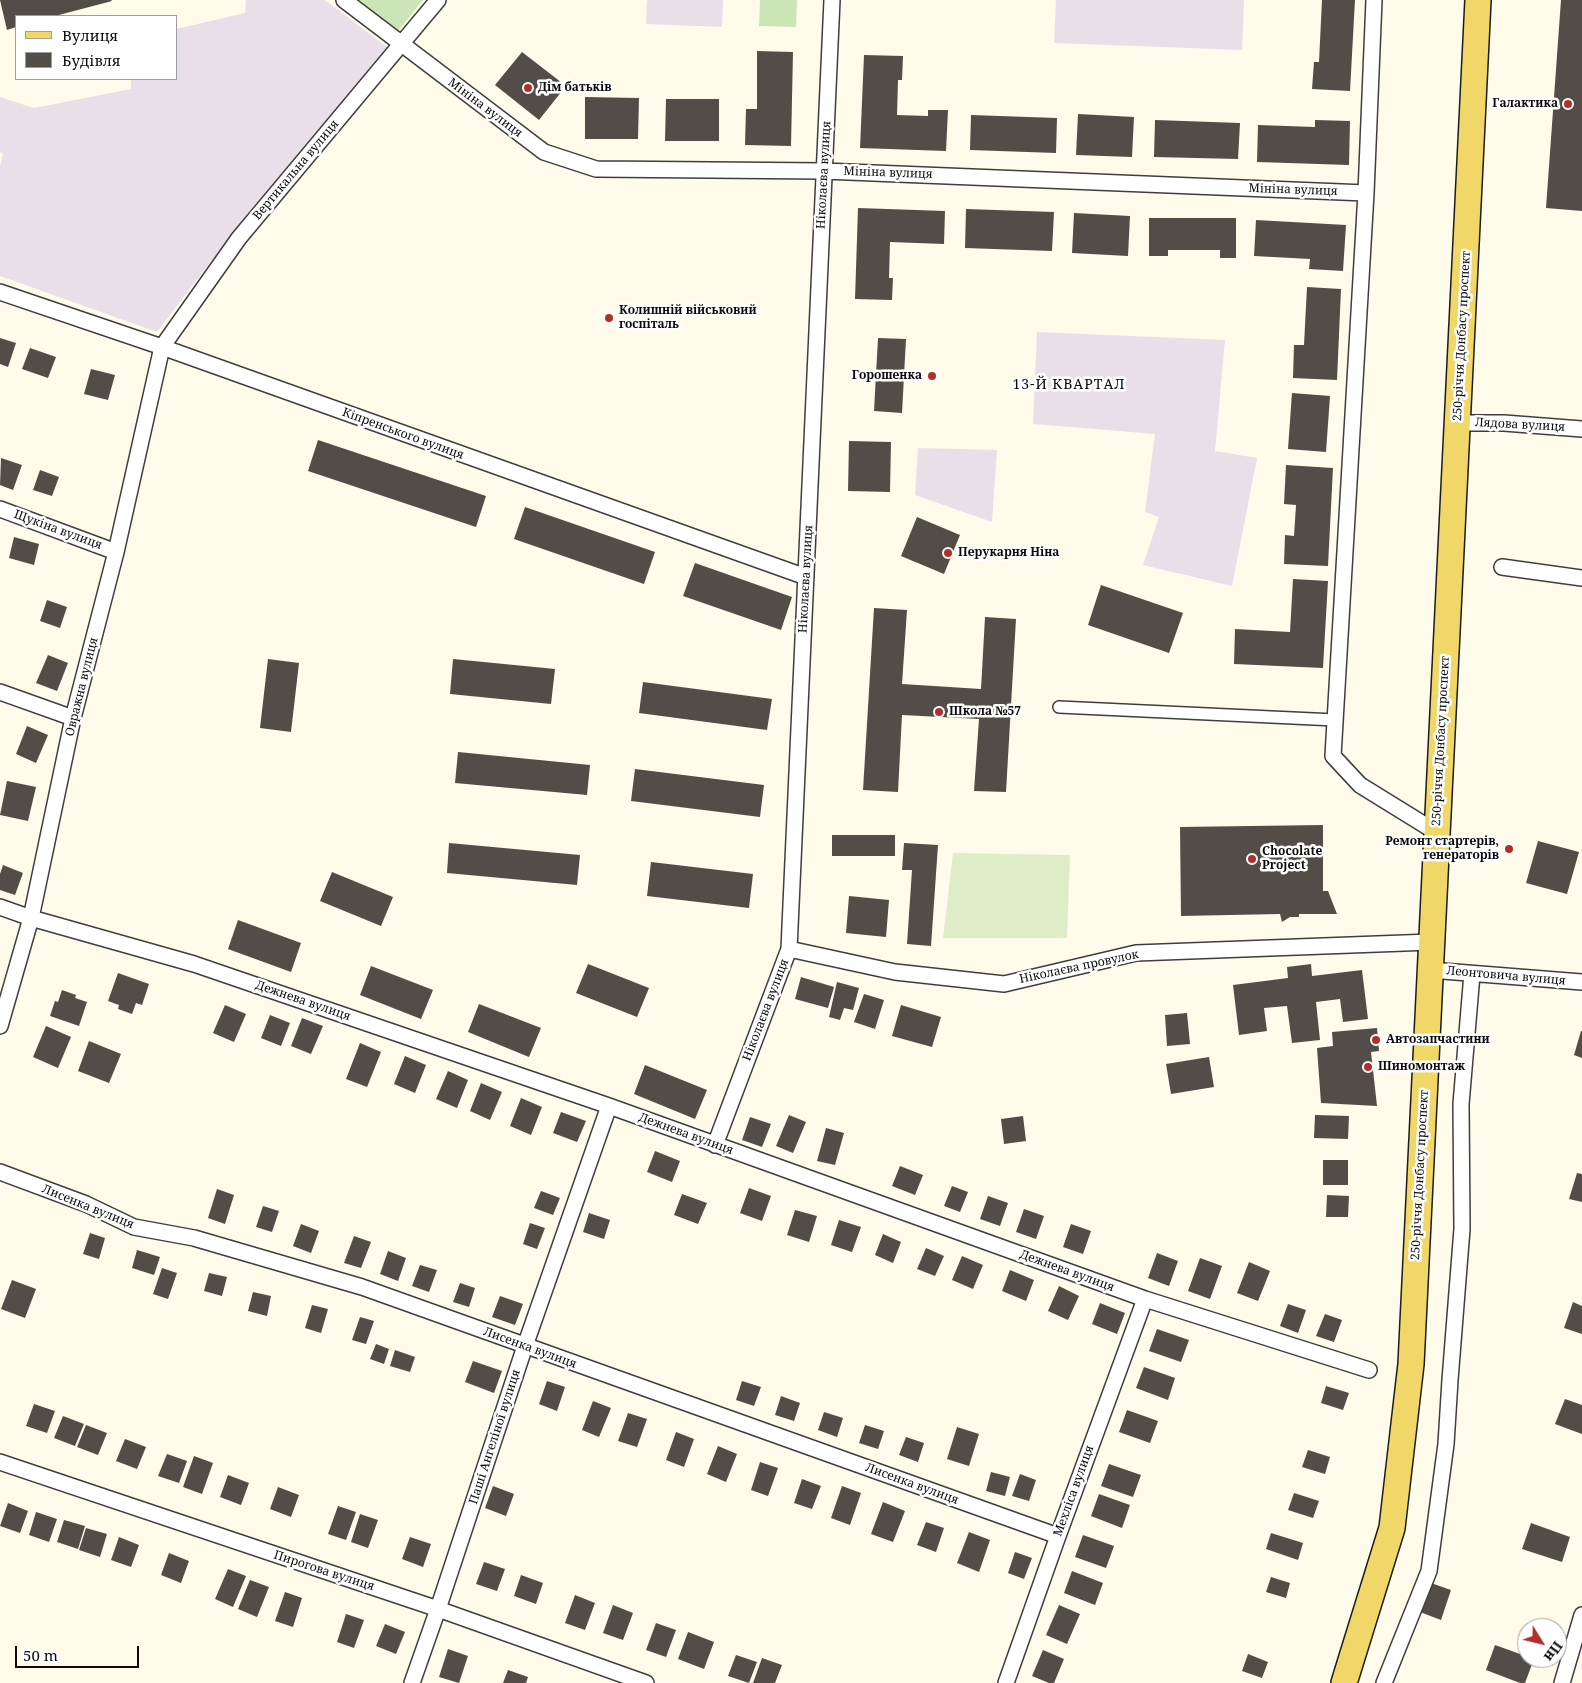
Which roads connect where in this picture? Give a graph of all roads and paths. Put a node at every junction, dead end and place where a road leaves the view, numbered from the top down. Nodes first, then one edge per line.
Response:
1 (344, 0) edge
2 (438, 0) edge
3 (832, 0) edge
4 (1374, 0) edge
5 (1478, 0) edge
6 (401, 45) junction
7 (824, 171) junction
8 (1366, 193) junction
9 (0, 292) edge
10 (162, 347) junction
11 (1457, 423) junction
12 (1582, 429) edge
13 (0, 509) edge
14 (116, 552) junction
15 (1502, 567) dead end
16 (806, 577) junction
17 (1582, 578) edge
18 (0, 692) edge
19 (1059, 707) dead end
20 (73, 718) junction
21 (1335, 720) junction
22 (1436, 832) junction
23 (0, 907) edge
24 (31, 918) junction
25 (1431, 942) junction
26 (789, 949) junction
27 (1430, 970) junction
28 (1472, 974) junction
29 (1582, 982) edge
30 (0, 1026) edge
31 (609, 1106) junction
32 (715, 1145) junction
33 (0, 1172) edge
34 (1145, 1299) junction
35 (524, 1346) junction
36 (1369, 1370) dead end
37 (0, 1462) edge
38 (1058, 1536) junction
39 (438, 1609) junction
40 (1582, 1615) edge
41 (412, 1683) edge
42 (646, 1683) edge
43 (1006, 1683) edge
44 (1344, 1683) edge
45 (1384, 1683) edge
46 (1562, 1683) edge

1 - 6 street, Мініна вулиця
2 - 6 street, Вертикальна вулиця
3 - 7 street, Ніколаєва вулиця
4 - 8 street
5 - 11 main road, 250-річчя Донбасу проспект
6 - 7 street, Мініна вулиця
6 - 10 street, Вертикальна вулиця
7 - 8 street, Мініна вулиця
7 - 16 street, Ніколаєва вулиця
8 - 21 street
9 - 10 street, Кіпренського вулиця
10 - 14 street, Овражна вулиця
10 - 16 street, Кіпренського вулиця
11 - 12 street, Лядова вулиця
11 - 22 main road, 250-річчя Донбасу проспект
13 - 14 street, Щукіна вулиця
14 - 20 street, Овражна вулиця
15 - 17 street
16 - 26 street, Ніколаєва вулиця
18 - 20 street
19 - 21 street
20 - 24 street, Овражна вулиця
21 - 22 street
22 - 25 main road, 250-річчя Донбасу проспект
23 - 24 street, Дежнева вулиця
24 - 30 street, Овражна вулиця
24 - 31 street, Дежнева вулиця
25 - 26 street, Ніколаєва провулок
25 - 27 main road, 250-річчя Донбасу проспект
26 - 32 street, Ніколаєва вулиця
27 - 28 street, Леонтовича вулиця
27 - 44 main road, 250-річчя Донбасу проспект
28 - 29 street, Леонтовича вулиця
28 - 45 street
31 - 32 street, Дежнева вулиця
31 - 35 street, Паші Ангеліної вулиця
32 - 34 street, Дежнева вулиця
33 - 35 street, Лисенка вулиця
34 - 36 street, Дежнева вулиця
34 - 38 street, Мехліса вулиця
35 - 38 street, Лисенка вулиця
35 - 39 street, Паші Ангеліної вулиця
37 - 39 street, Пирогова вулиця
38 - 43 street, Мехліса вулиця
39 - 41 street, Паші Ангеліної вулиця
39 - 42 street, Пирогова вулиця
40 - 46 street

